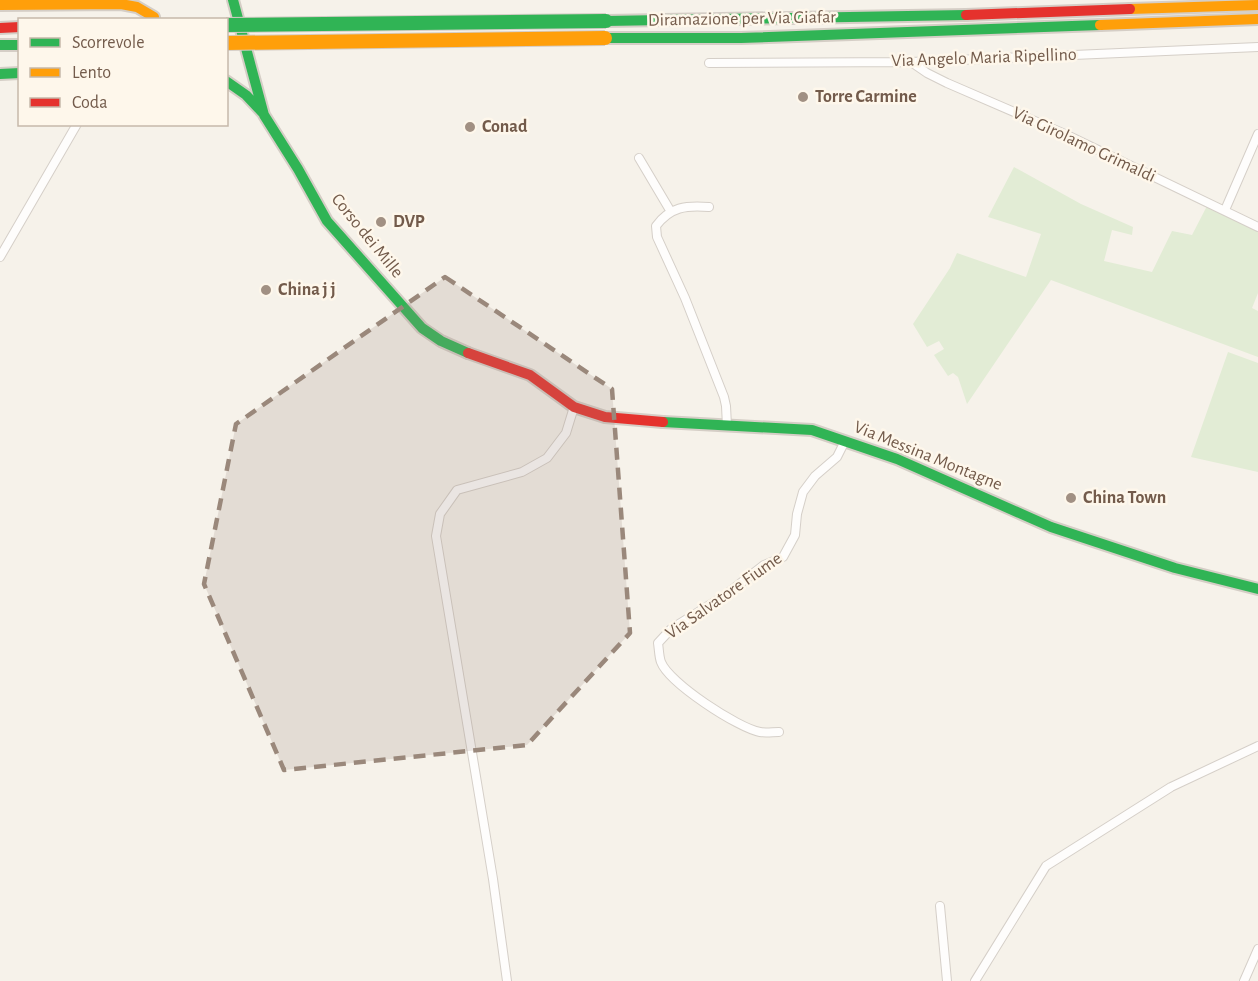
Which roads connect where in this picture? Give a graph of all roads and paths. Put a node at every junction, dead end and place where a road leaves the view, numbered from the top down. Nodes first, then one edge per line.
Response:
1 (232, 0) edge
2 (1235, 0) edge
3 (0, 5) edge
4 (1258, 5) edge
5 (1187, 6) junction
6 (154, 17) dead end
7 (1258, 19) edge
8 (228, 25) edge
9 (1258, 26) edge
10 (18, 27) edge
11 (0, 28) edge
12 (1011, 29) junction
13 (228, 43) edge
14 (0, 45) edge
15 (18, 45) edge
16 (1258, 47) edge
17 (911, 62) junction
18 (709, 63) dead end
19 (0, 74) edge
20 (18, 74) edge
21 (228, 82) edge
22 (264, 115) junction
23 (76, 126) edge
24 (1258, 135) edge
25 (639, 158) dead end
26 (709, 207) dead end
27 (1225, 210) junction
28 (670, 212) junction
29 (1257, 223) edge
30 (0, 257) edge
31 (574, 407) junction
32 (727, 426) junction
33 (845, 441) junction
34 (1258, 589) edge
35 (779, 732) dead end
36 (1258, 746) edge
37 (940, 906) dead end
38 (1258, 949) edge
39 (507, 981) edge
40 (947, 981) edge
41 (975, 981) edge
42 (1244, 981) edge

1 - 22 main road, Corso dei Mille
2 - 5 main road
3 - 6 main road
4 - 5 main road, Diramazione per Via Giafar
5 - 8 main road, Diramazione per Via Giafar, bridge
7 - 12 main road, Diramazione per Via Giafar
9 - 12 main road
10 - 11 main road
12 - 13 main road, Diramazione per Via Giafar, bridge
14 - 15 main road
16 - 17 street, Via Angelo Maria Ripellino
17 - 18 street, Via Angelo Maria Ripellino
17 - 27 street, Via Girolamo Grimaldi
19 - 20 main road
21 - 22 main road
22 - 31 main road, Corso dei Mille
23 - 30 street
24 - 27 street
25 - 28 street
26 - 28 street
27 - 29 street, Via Girolamo Grimaldi
28 - 32 street
31 - 32 main road, Via Messina Montagne
31 - 39 street
32 - 33 main road, Via Messina Montagne
33 - 34 main road, Via Messina Montagne
33 - 35 street, Via Salvatore Fiume
36 - 41 street
37 - 40 street
38 - 42 street

